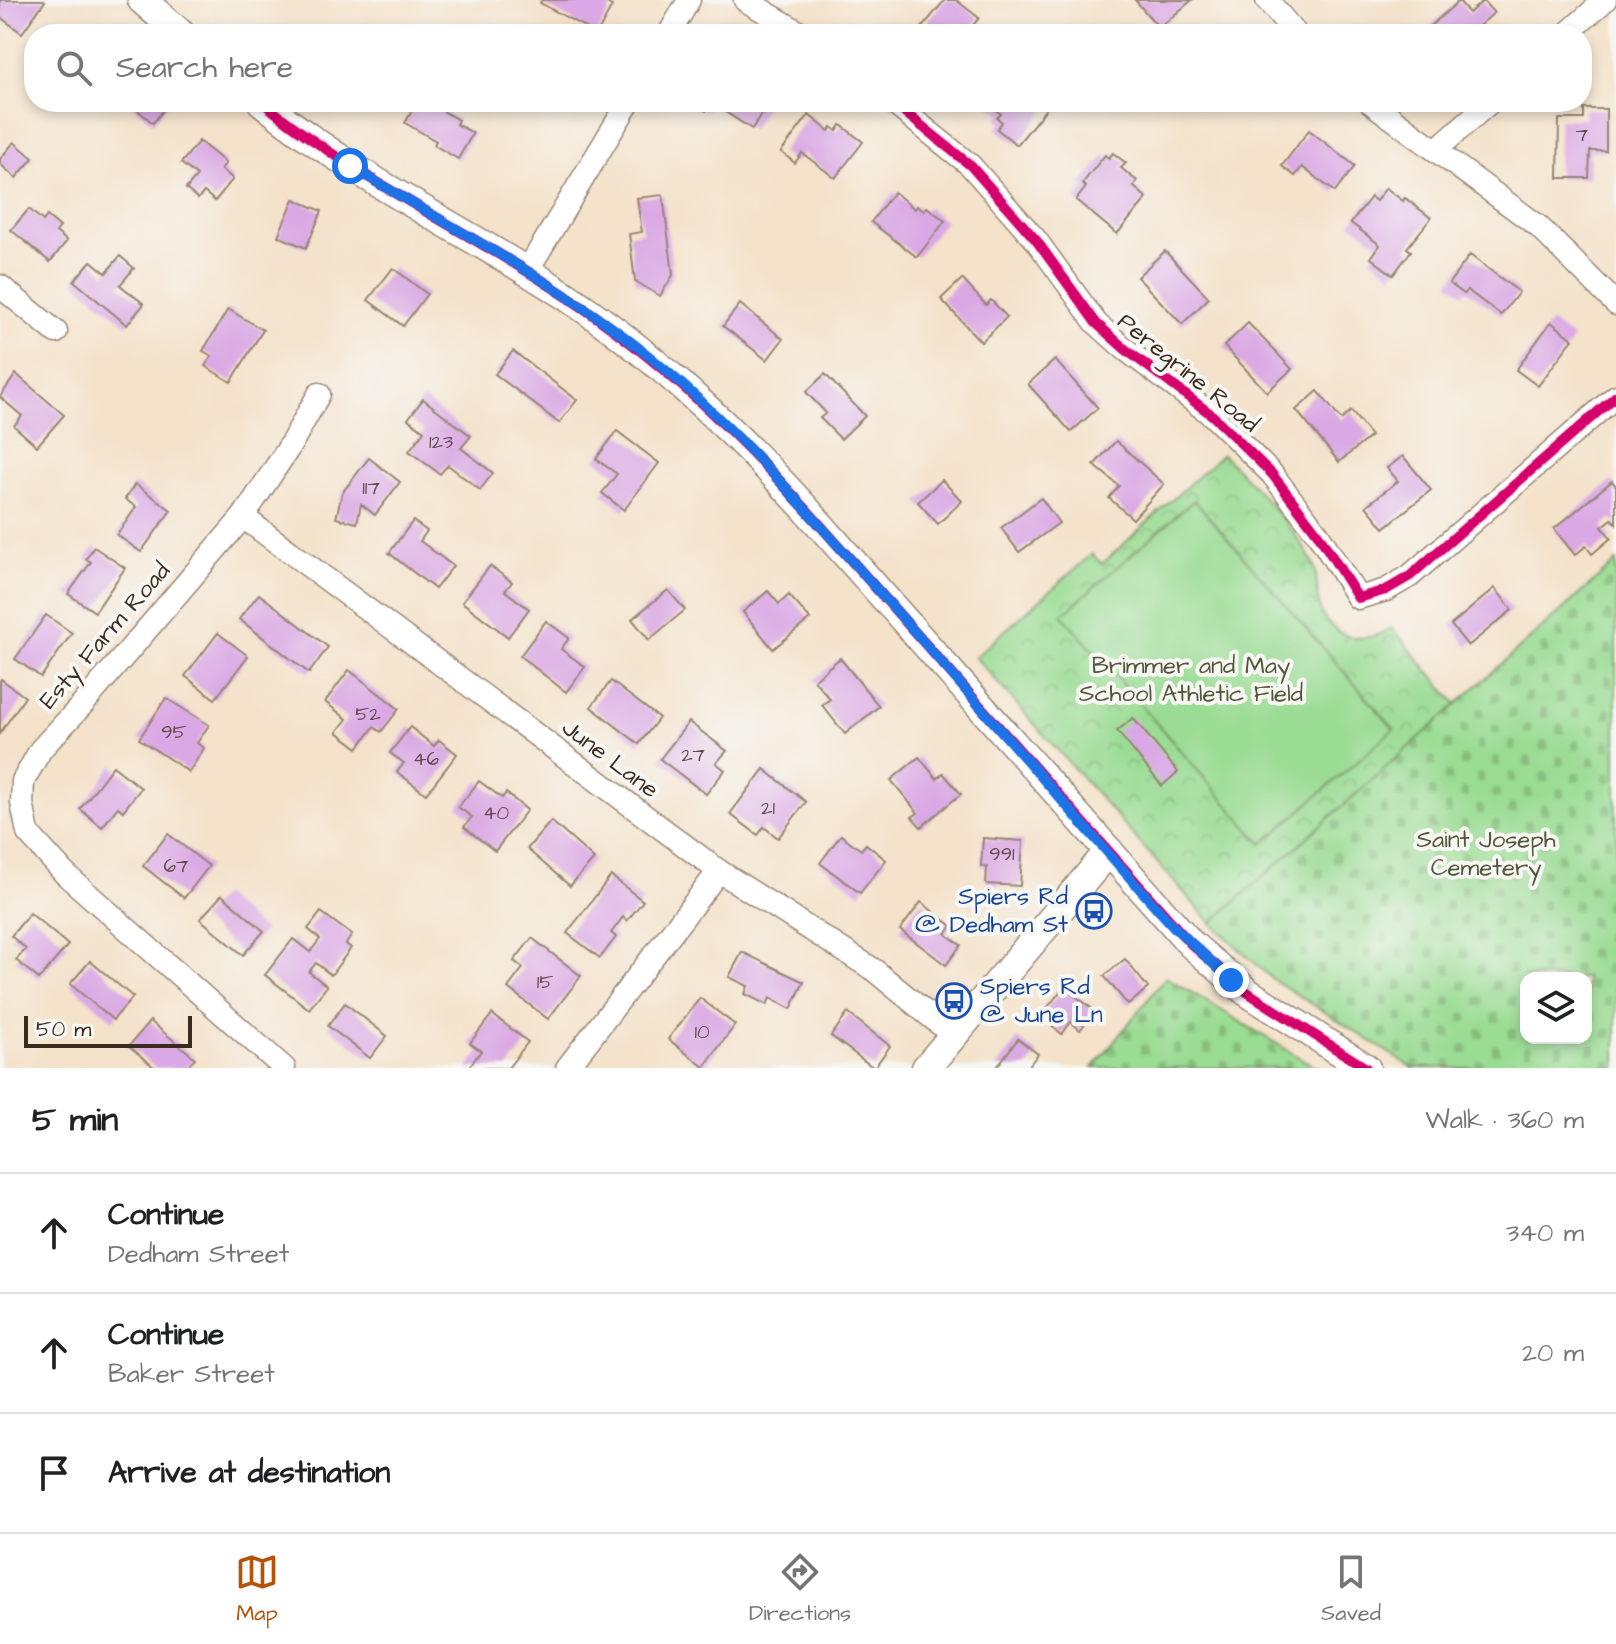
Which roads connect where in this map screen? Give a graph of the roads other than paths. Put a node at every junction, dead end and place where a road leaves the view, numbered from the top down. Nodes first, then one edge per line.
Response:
1 (142, 0) edge
2 (689, 0) edge
3 (745, 0) edge
4 (1267, 0) edge
5 (1605, 0) edge
6 (170, 24) edge
7 (675, 24) edge
8 (785, 24) edge
9 (1287, 24) edge
10 (1578, 24) edge
11 (276, 112) edge
12 (623, 112) edge
13 (904, 112) edge
14 (1384, 112) edge
15 (1479, 112) edge
16 (1437, 149) junction
17 (527, 271) junction
18 (0, 286) edge
19 (1616, 304) edge
20 (56, 332) dead end
21 (319, 394) dead end
22 (1610, 401) edge
23 (243, 517) junction
24 (1109, 851) junction
25 (719, 871) junction
26 (953, 1035) junction
27 (284, 1068) edge
28 (567, 1068) edge
29 (926, 1068) edge
30 (1366, 1068) edge

1 - 6 street
2 - 7 street
3 - 8 street
4 - 9 street
5 - 10 street
11 - 17 street
12 - 17 street
13 - 22 street, Peregrine Road
14 - 16 street
15 - 16 street
16 - 19 street
17 - 24 street
18 - 20 street
21 - 23 street, Esty Farm Road
23 - 25 street, June Lane
23 - 27 street, Esty Farm Road
24 - 26 street
24 - 30 street
25 - 26 street, June Lane
25 - 28 street
26 - 29 street

